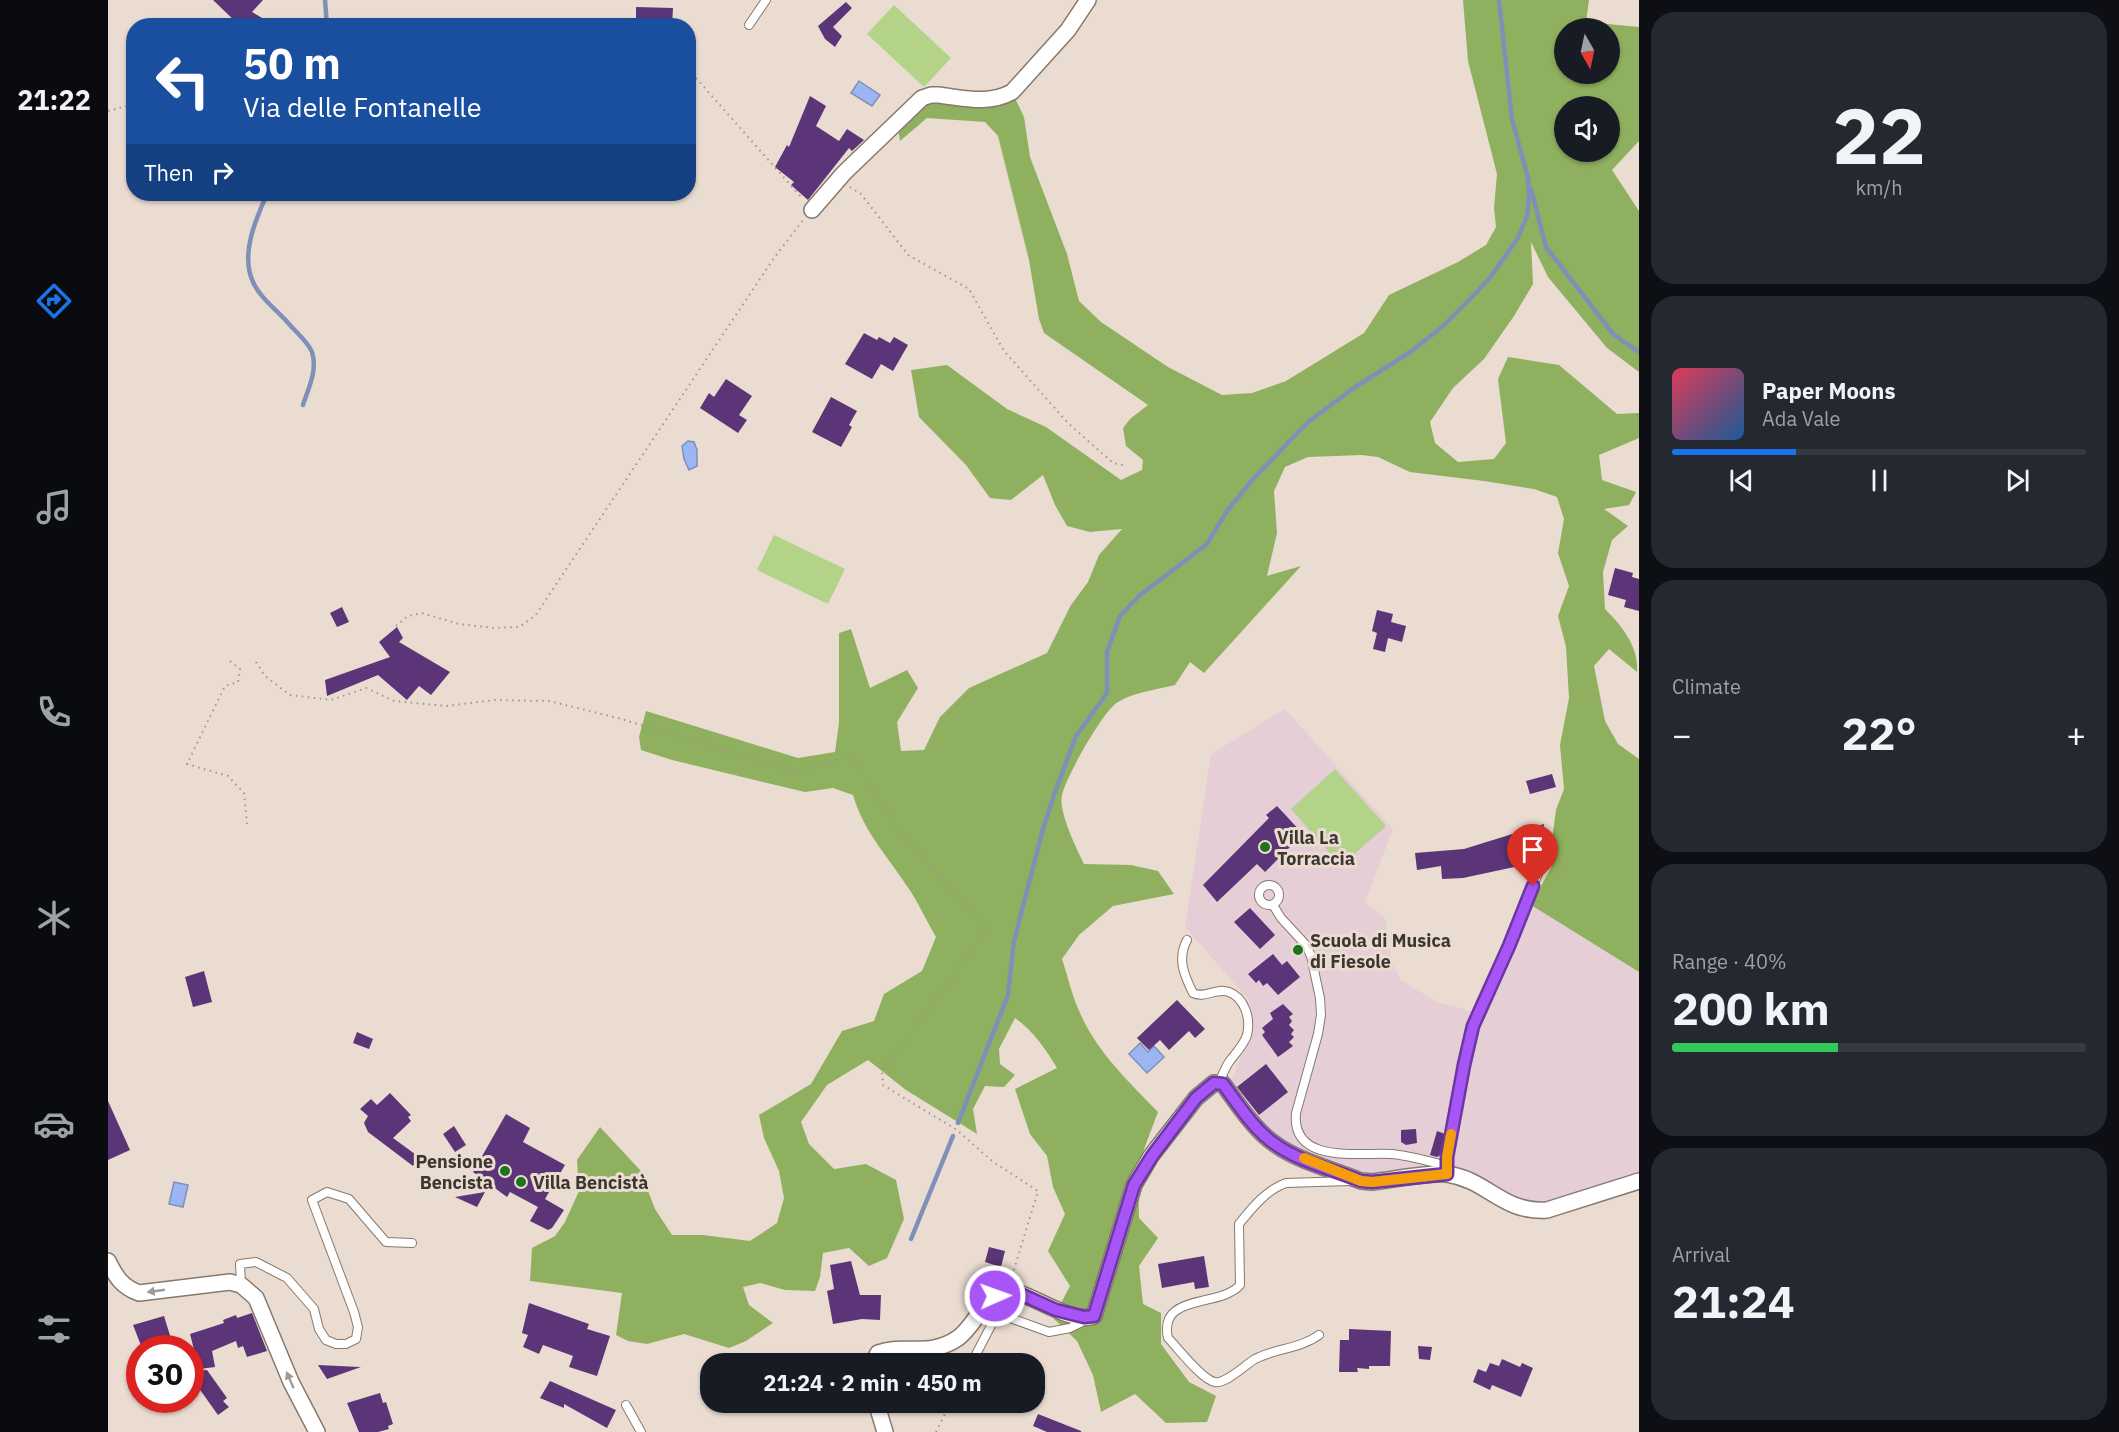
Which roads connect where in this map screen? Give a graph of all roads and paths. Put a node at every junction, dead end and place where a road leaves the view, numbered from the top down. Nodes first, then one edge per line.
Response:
1 (766, 0) edge
2 (1088, 0) edge
3 (749, 25) dead end
4 (696, 78) edge
5 (126, 106) edge
6 (108, 111) edge
7 (837, 182) junction
8 (812, 210) junction
9 (1126, 466) dead end
10 (396, 626) dead end
11 (231, 661) dead end
12 (256, 662) dead end
13 (247, 824) dead end
14 (1541, 866) dead end
15 (1273, 905) dead end
16 (1187, 940) dead end
17 (1219, 1083) junction
18 (1447, 1170) junction
19 (1361, 1181) junction
20 (1639, 1181) edge
21 (412, 1243) dead end
22 (108, 1261) edge
23 (241, 1285) junction
24 (1008, 1290) junction
25 (1090, 1318) junction
26 (1319, 1335) dead end
27 (878, 1353) edge
28 (977, 1353) edge
29 (626, 1405) dead end
30 (879, 1413) edge
31 (946, 1413) edge
32 (317, 1432) edge
33 (641, 1432) edge
34 (885, 1432) edge
35 (936, 1432) edge

1 - 3 lane
2 - 7 street
4 - 8 path
5 - 6 path
7 - 8 street
7 - 9 path
8 - 10 path
11 - 13 path
12 - 24 path
14 - 18 lane
15 - 18 lane
16 - 17 lane
17 - 19 street
17 - 25 street
18 - 19 street
18 - 20 street
19 - 26 lane
21 - 23 lane
23 -> 22 street
32 -> 23 street
24 - 25 street
24 - 27 street
25 - 28 lane
29 - 33 lane
30 - 34 street
31 - 35 path

